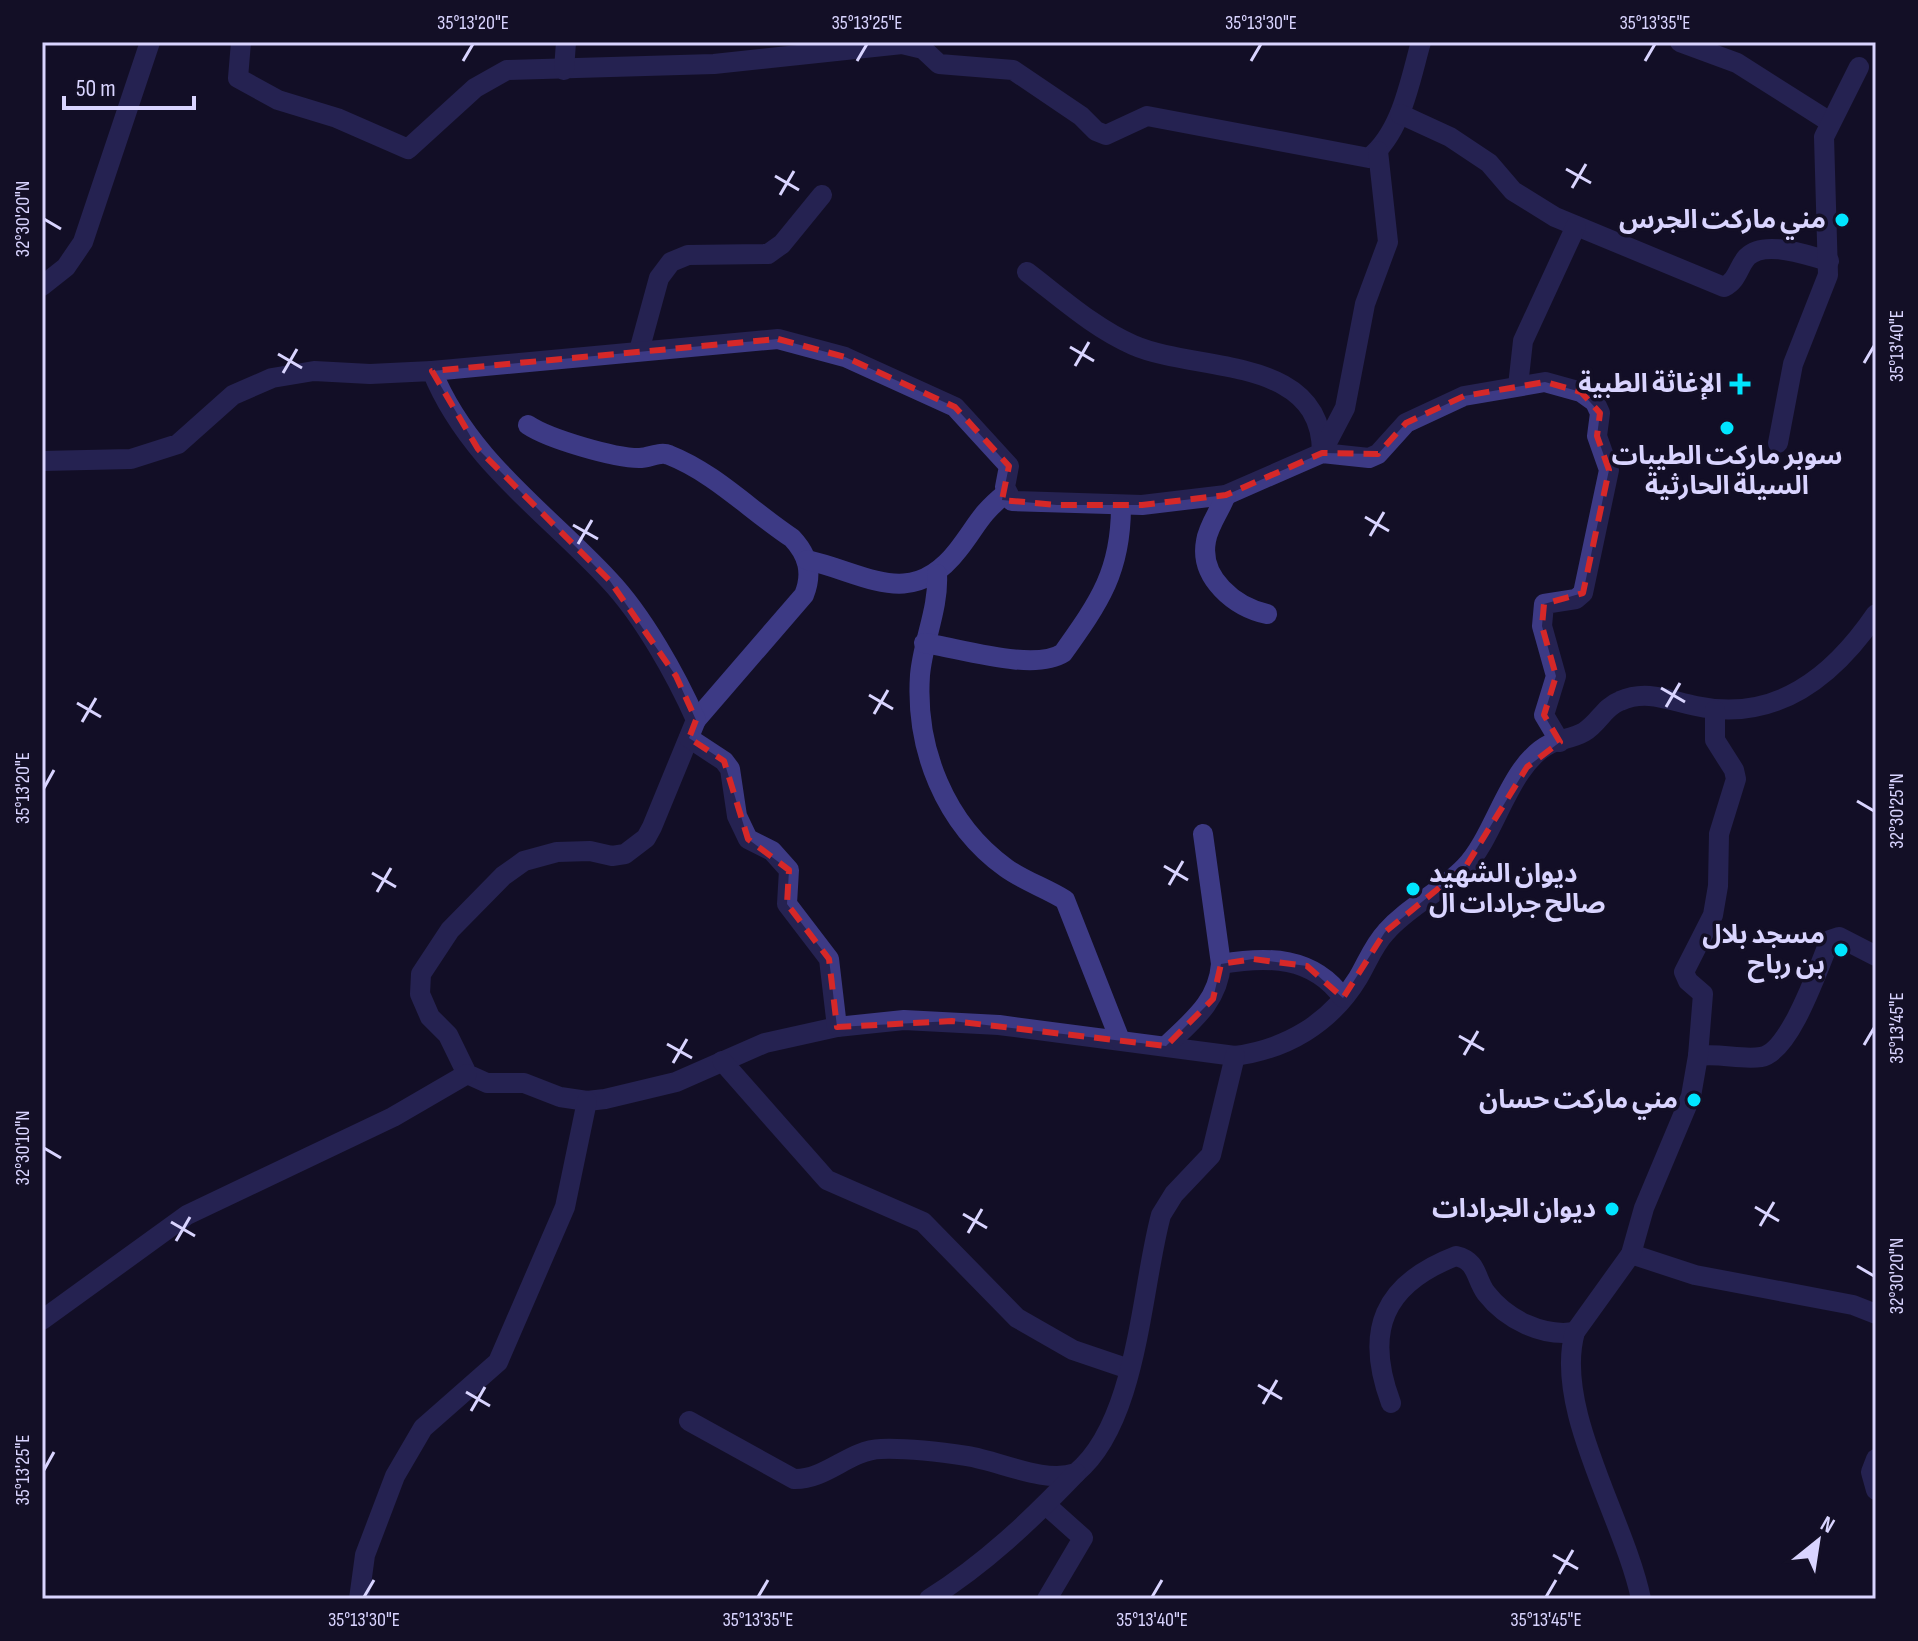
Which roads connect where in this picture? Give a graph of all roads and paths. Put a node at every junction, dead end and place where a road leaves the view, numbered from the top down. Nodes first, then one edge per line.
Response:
1 (150, 42) edge
2 (241, 42) edge
3 (566, 42) edge
4 (1421, 42) edge
5 (1680, 42) edge
6 (923, 45) edge
7 (1859, 67) dead end
8 (564, 70) junction
9 (1400, 114) junction
10 (1830, 122) junction
11 (1378, 151) junction
12 (822, 195) dead end
13 (1576, 226) junction
14 (1829, 261) junction
15 (1027, 272) dead end
16 (42, 286) edge
17 (639, 351) junction
18 (432, 371) junction
19 (1518, 386) junction
20 (528, 425) dead end
21 (1778, 443) dead end
22 (1322, 453) junction
23 (42, 461) edge
24 (1005, 494) junction
25 (1226, 495) junction
26 (1121, 506) junction
27 (807, 560) junction
28 (937, 574) junction
29 (1267, 614) dead end
30 (1876, 614) edge
31 (924, 643) junction
32 (1715, 710) junction
33 (693, 729) junction
34 (1560, 742) junction
35 (1203, 834) dead end
36 (1876, 956) edge
37 (1221, 964) junction
38 (1343, 998) junction
39 (837, 1027) junction
40 (1120, 1040) junction
41 (1166, 1046) junction
42 (1235, 1056) junction
43 (1698, 1056) junction
44 (722, 1061) junction
45 (467, 1074) junction
46 (587, 1101) junction
47 (1631, 1254) junction
48 (1876, 1314) edge
49 (42, 1320) edge
50 (1575, 1332) junction
51 (1129, 1369) junction
52 (1391, 1403) dead end
53 (689, 1421) dead end
54 (1876, 1459) edge
55 (1076, 1473) junction
56 (1876, 1490) edge
57 (1046, 1505) junction
58 (359, 1599) edge
59 (929, 1599) edge
60 (1047, 1599) edge
61 (1641, 1599) edge

1 - 16 street
2 - 8 street
3 - 8 street
4 - 9 street
5 - 10 street
6 - 8 street
6 - 11 street
7 - 10 street
9 - 11 street
9 - 13 street
10 - 14 street
11 - 22 street
12 - 17 street
13 - 14 street
13 - 19 street
14 - 21 street
15 - 22 street
17 - 18 street
17 - 24 street
18 - 23 street
18 - 33 street
19 - 22 street
19 - 34 street
20 - 27 street
22 - 25 street
24 - 26 street
24 - 28 street
25 - 26 street
25 - 29 street
26 - 31 street
27 - 28 street
27 - 33 street
28 - 31 street
30 - 32 street
31 - 40 street
32 - 34 street
32 - 43 street
33 - 39 street
33 - 45 street
34 - 38 street
35 - 37 street
36 - 43 street
37 - 38 street
37 - 41 street
38 - 42 street
39 - 40 street
39 - 44 street
40 - 41 street
41 - 42 street
42 - 51 street
43 - 47 street
44 - 46 street
44 - 51 street
45 - 46 street
45 - 49 street
46 - 58 street
47 - 48 street
47 - 50 street
50 - 52 street
50 - 61 street
51 - 55 street
53 - 55 street
54 - 56 street
55 - 57 street
57 - 59 street
57 - 60 street

